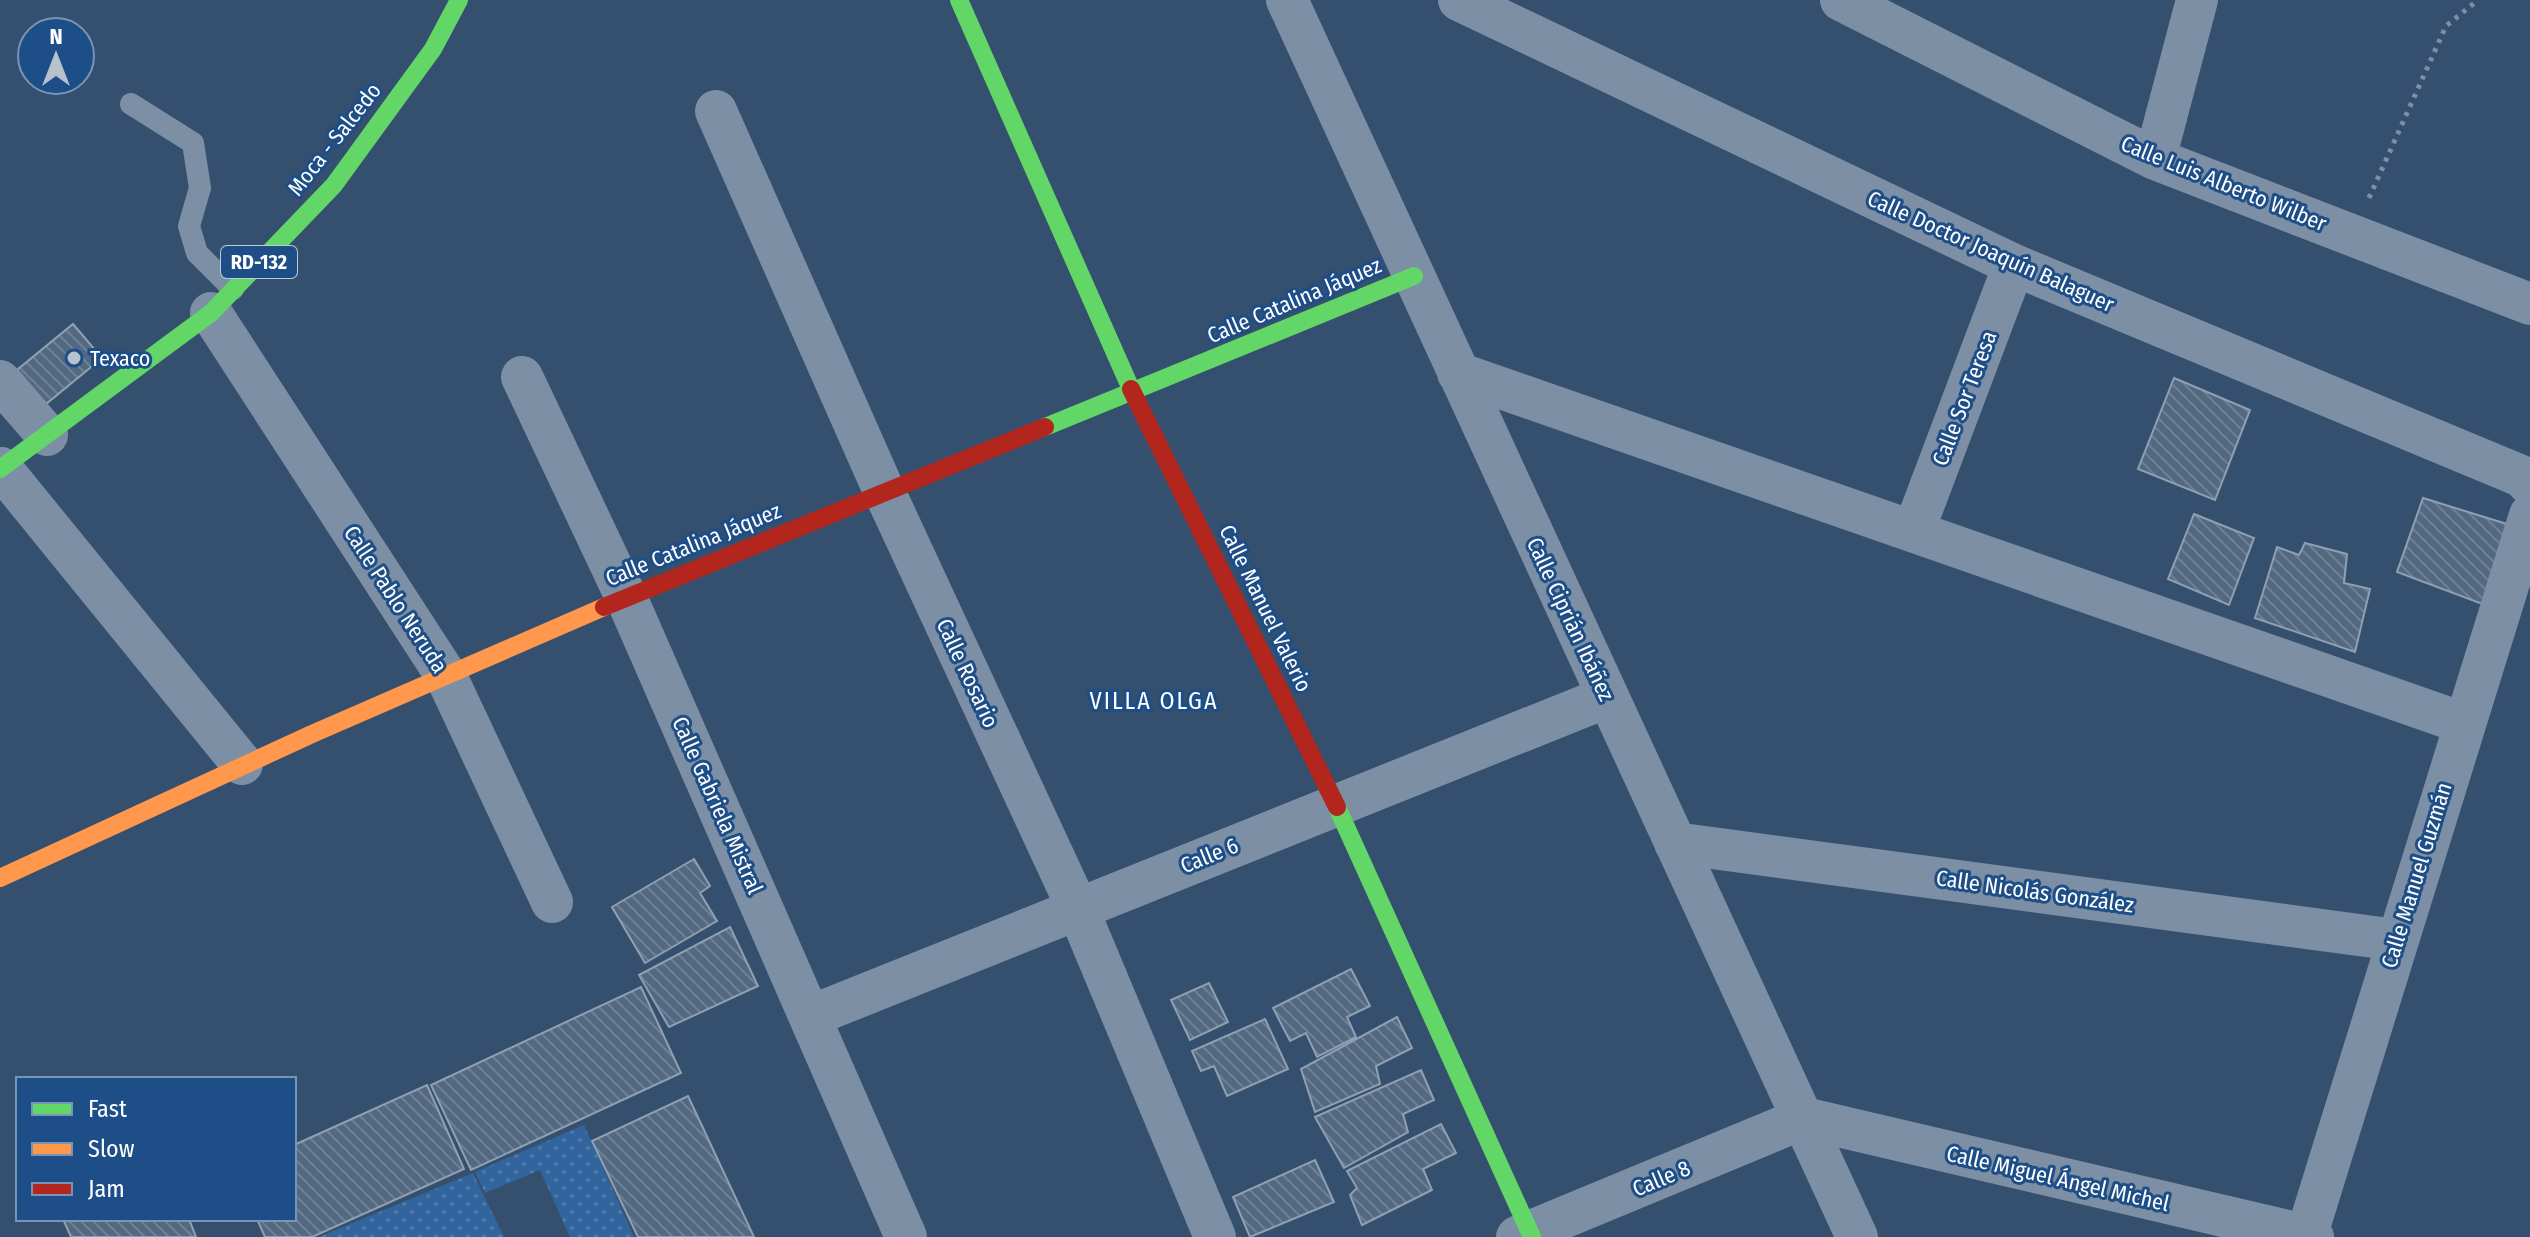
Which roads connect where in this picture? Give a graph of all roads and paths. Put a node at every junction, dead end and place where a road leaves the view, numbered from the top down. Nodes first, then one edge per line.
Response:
1 (459, 0) edge
2 (959, 0) edge
3 (1287, 0) edge
4 (1459, 0) edge
5 (1841, 0) edge
6 (2197, 0) edge
7 (2478, 0) edge
8 (131, 104) dead end
9 (716, 111) dead end
10 (2155, 159) junction
11 (2352, 235) junction
12 (2014, 265) junction
13 (1414, 276) junction
14 (222, 301) junction
15 (2530, 304) edge
16 (1458, 373) junction
17 (522, 377) dead end
18 (0, 381) edge
19 (1133, 393) junction
20 (47, 435) junction
21 (0, 468) edge
22 (2530, 485) edge
23 (884, 491) junction
24 (2530, 515) edge
25 (1914, 530) junction
26 (626, 597) junction
27 (445, 674) junction
28 (1607, 697) junction
29 (2463, 723) junction
30 (242, 764) junction
31 (1336, 805) junction
32 (1675, 843) junction
33 (0, 878) edge
34 (552, 902) dead end
35 (1077, 907) junction
36 (2396, 940) junction
37 (811, 1016) junction
38 (1804, 1118) junction
39 (1526, 1235) edge
40 (2308, 1236) edge
41 (906, 1237) edge
42 (1215, 1237) edge
43 (1857, 1237) edge

1 - 14 street, Moca - Salcedo / RD-132
2 - 19 street, Calle Manuel Valerio
3 - 13 street, Calle Ciprián Ibáñez
4 - 12 street, Calle Doctor Joaquín Balaguer
5 - 10 street, Calle Luis Alberto Wilber
6 - 10 street
7 - 11 path
8 - 14 lane
9 - 23 street, Calle Rosario
10 - 11 street, Calle Luis Alberto Wilber
11 - 15 street, Calle Luis Alberto Wilber
12 - 22 street, Calle Doctor Joaquín Balaguer
12 - 25 street, Calle Sor Teresa
13 - 16 street, Calle Ciprián Ibáñez
13 - 19 street, Calle Catalina Jáquez
14 - 20 street, Moca - Salcedo / RD-132
14 - 27 street, Calle Pablo Neruda
16 - 25 street
16 - 28 street, Calle Ciprián Ibáñez
17 - 26 street, Calle Gabriela Mistral
18 - 20 street
19 - 23 street, Calle Catalina Jáquez
19 - 31 street, Calle Manuel Valerio
20 - 21 street, Moca - Salcedo / RD-132
21 - 30 street
23 - 26 street, Calle Catalina Jáquez
23 - 35 street, Calle Rosario
24 - 29 street, Calle Manuel Guzmán
25 - 29 street
26 - 27 street, Calle Catalina Jáquez
26 - 37 street, Calle Gabriela Mistral
27 - 30 street, Calle Catalina Jáquez
27 - 34 street, Calle Pablo Neruda
28 - 31 street, Calle 6
28 - 32 street, Calle Ciprián Ibáñez
29 - 36 street, Calle Manuel Guzmán
30 - 33 street, Calle Catalina Jáquez
31 - 35 street, Calle 6
31 - 39 street, Calle Manuel Valerio
32 - 36 street, Calle Nicolás González
32 - 38 street, Calle Ciprián Ibáñez
35 - 37 street, Calle 6
35 - 42 street, Calle Rosario
36 - 40 street, Calle Manuel Guzmán
37 - 41 street, Calle Gabriela Mistral
38 - 39 street, Calle 8
38 - 40 street, Calle Miguel Ángel Michel
38 - 43 street, Calle Ciprián Ibáñez

